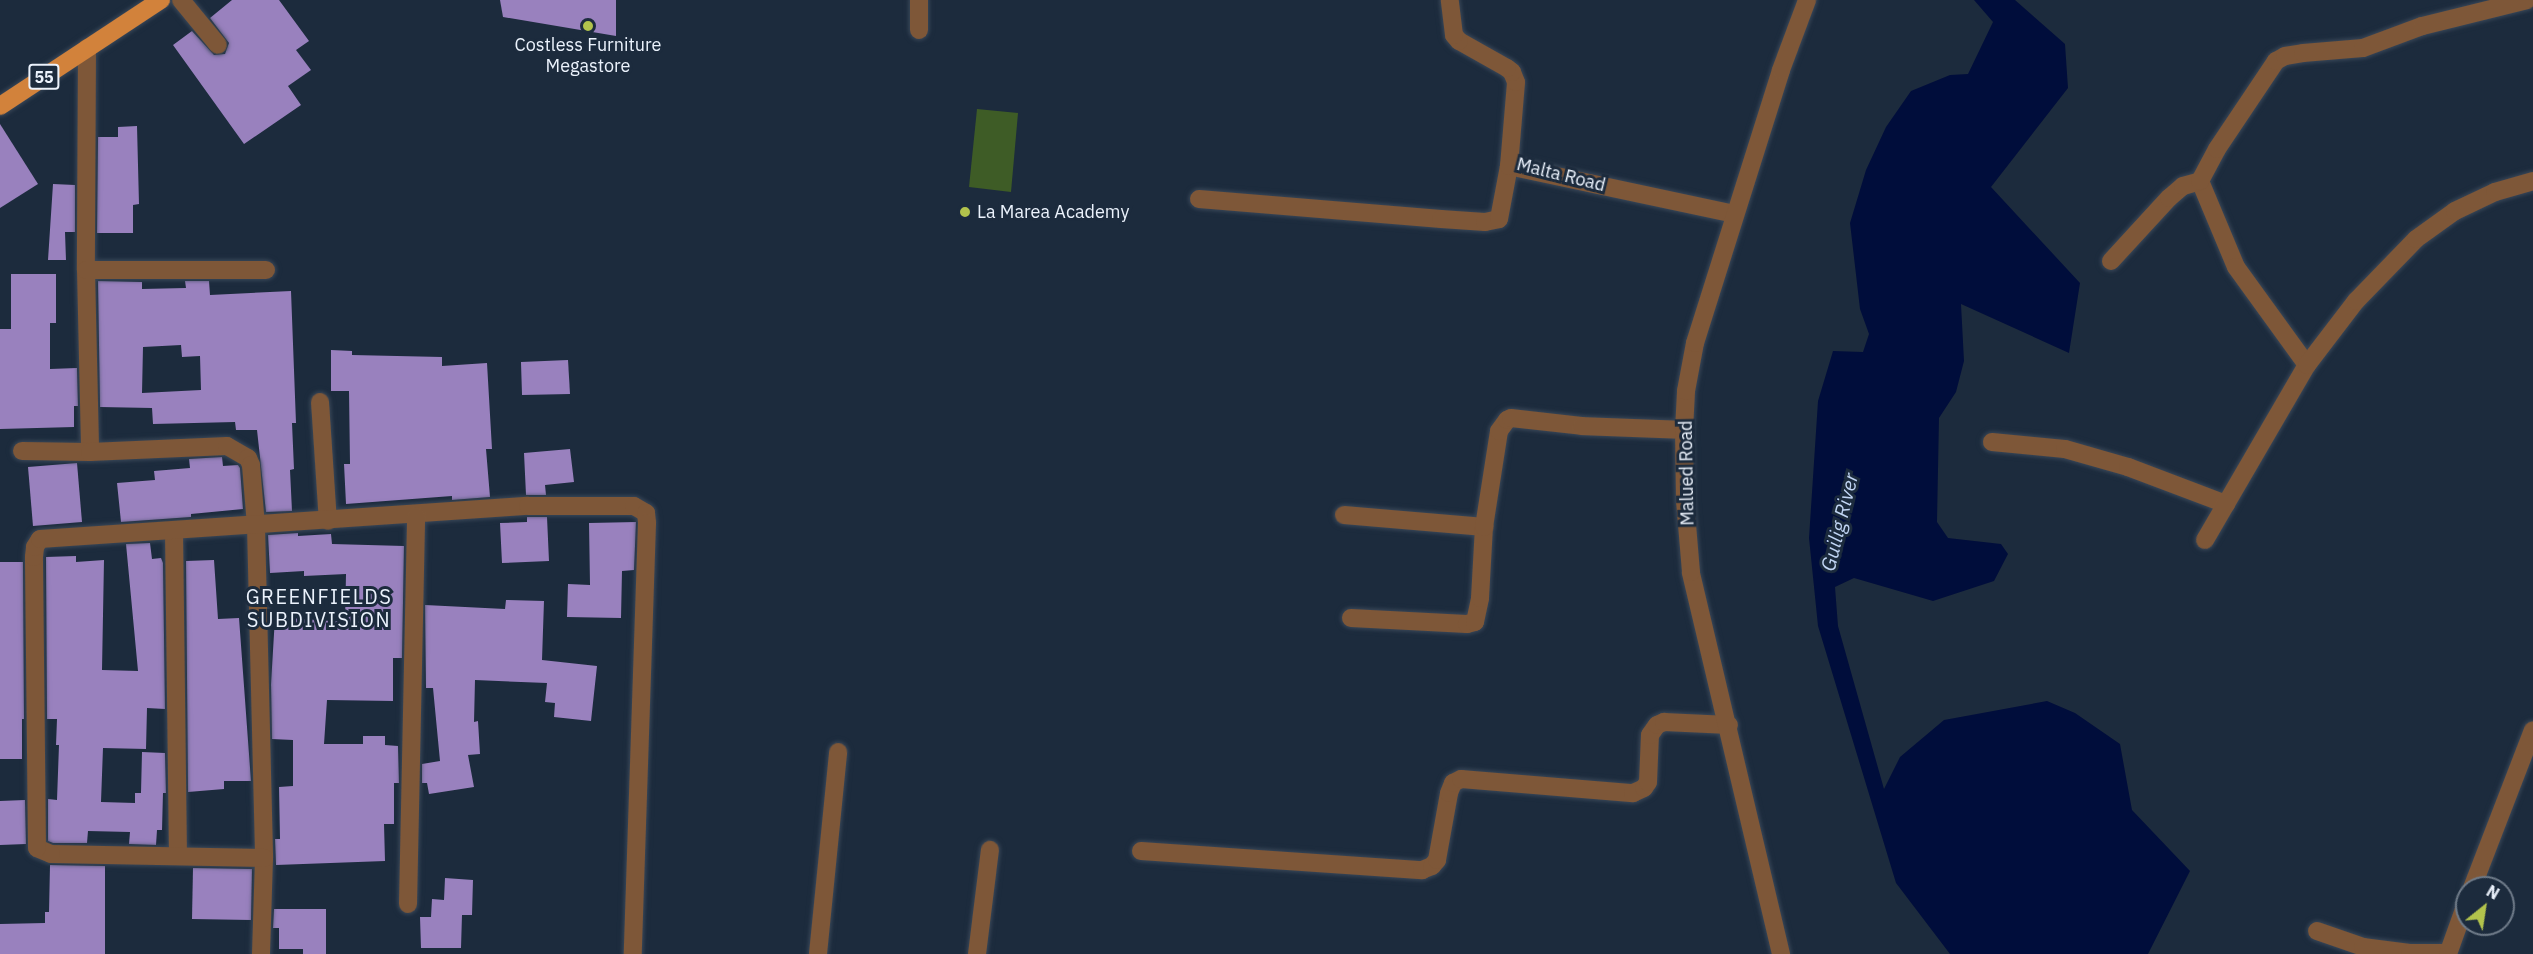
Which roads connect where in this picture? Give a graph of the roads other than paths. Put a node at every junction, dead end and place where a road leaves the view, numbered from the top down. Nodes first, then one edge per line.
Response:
1 (161, 0) edge
2 (181, 0) edge
3 (919, 0) edge
4 (1450, 0) edge
5 (1807, 0) edge
6 (2527, 0) edge
7 (919, 30) dead end
8 (219, 45) dead end
9 (87, 48) junction
10 (0, 106) edge
11 (1509, 166) junction
12 (2200, 181) junction
13 (2533, 181) edge
14 (1199, 199) dead end
15 (1734, 214) junction
16 (2111, 261) dead end
17 (86, 270) junction
18 (267, 270) dead end
19 (2307, 365) junction
20 (320, 402) dead end
21 (1684, 430) junction
22 (1992, 442) dead end
23 (22, 451) dead end
24 (90, 452) junction
25 (2226, 504) junction
26 (1344, 515) dead end
27 (416, 516) junction
28 (328, 521) junction
29 (256, 526) junction
30 (1484, 527) junction
31 (174, 531) junction
32 (2205, 540) dead end
33 (1351, 618) dead end
34 (1729, 725) junction
35 (2533, 730) edge
36 (838, 752) dead end
37 (990, 850) dead end
38 (1141, 851) dead end
39 (178, 856) junction
40 (264, 858) junction
41 (2477, 876) edge
42 (408, 904) dead end
43 (2317, 931) dead end
44 (2455, 934) edge
45 (261, 954) edge
46 (633, 954) edge
47 (818, 954) edge
48 (977, 954) edge
49 (1781, 954) edge
50 (2448, 954) edge

1 - 9 main road, 55
2 - 8 street
3 - 7 street
4 - 11 street, Malta Road
5 - 15 street, Malued Road
6 - 12 street
9 - 10 main road, 55
9 - 17 street
11 - 14 street
11 - 15 street, Malta Road
12 - 16 street
12 - 19 street
13 - 19 street
15 - 21 street, Malued Road
17 - 18 street
17 - 24 street
19 - 25 street
20 - 28 street
21 - 30 street
21 - 34 street, Malued Road
22 - 25 street
23 - 24 street
24 - 29 street
25 - 32 street
26 - 30 street
27 - 28 street
27 - 42 street
27 - 46 street
28 - 29 street
29 - 31 street
29 - 40 street
30 - 33 street
31 - 39 street
31 - 39 street
34 - 38 street
34 - 49 street, Malued Road
35 - 41 street
36 - 47 street
37 - 48 street
39 - 40 street
40 - 45 street
43 - 50 street
44 - 50 street

